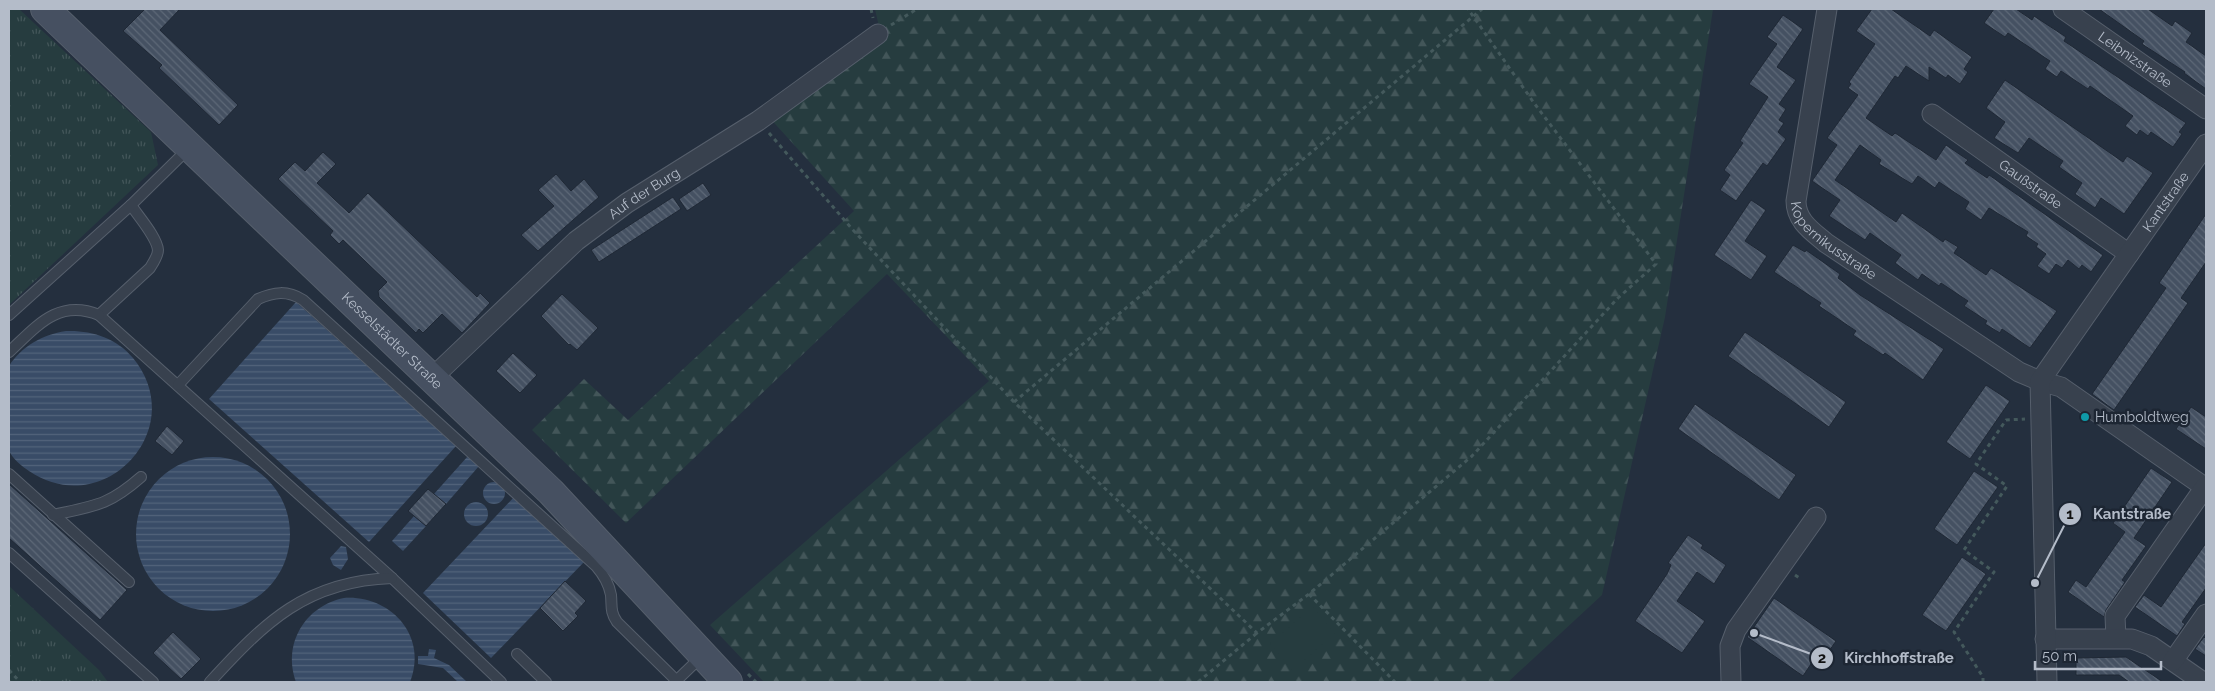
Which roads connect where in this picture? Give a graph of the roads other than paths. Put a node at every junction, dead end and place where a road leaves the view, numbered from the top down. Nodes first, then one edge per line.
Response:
1 (1827, 9) edge
2 (2063, 9) edge
3 (48, 10) edge
4 (878, 34) road end
5 (2206, 109) edge
6 (1932, 114) dead end
7 (190, 148) junction
8 (2203, 155) edge
9 (130, 206) junction
10 (2129, 254) junction
11 (9, 315) edge
12 (100, 315) junction
13 (9, 352) edge
14 (432, 378) junction
15 (2040, 381) junction
16 (178, 386) junction
17 (9, 474) edge
18 (141, 477) dead end
19 (2206, 488) edge
20 (53, 514) junction
21 (1816, 517) dead end
22 (9, 553) edge
23 (392, 578) junction
24 (129, 582) dead end
25 (2206, 614) edge
26 (2116, 638) junction
27 (2045, 639) junction
28 (517, 654) dead end
29 (703, 655) junction
30 (2173, 662) junction
31 (676, 681) edge
32 (152, 682) edge
33 (210, 682) edge
34 (501, 682) edge
35 (546, 682) edge
36 (728, 682) edge
37 (1731, 682) edge
38 (2047, 682) edge
39 (2203, 682) edge

1 - 15 street, Kopernikusstraße
2 - 5 street, Leibnizstraße
3 - 7 main road, Kesselstädter Straße
4 - 14 street, Auf der Burg
6 - 10 street, Gaußstraße
7 - 9 lane
7 - 14 main road, Kesselstädter Straße
8 - 10 street, Kantstraße
9 - 11 lane
9 - 12 lane
10 - 15 street, Kantstraße
12 - 13 lane
12 - 16 lane
14 - 29 main road, Kesselstädter Straße
15 - 19 street
15 - 27 street
16 - 23 lane
16 - 31 lane
17 - 20 lane
18 - 20 lane
19 - 26 street
20 - 24 lane
21 - 37 street
22 - 32 lane
23 - 33 lane
23 - 34 lane
25 - 30 street
26 - 27 street
26 - 30 street
27 - 38 street
28 - 35 lane
29 - 31 lane
29 - 36 main road, Kesselstädter Straße
30 - 39 street

